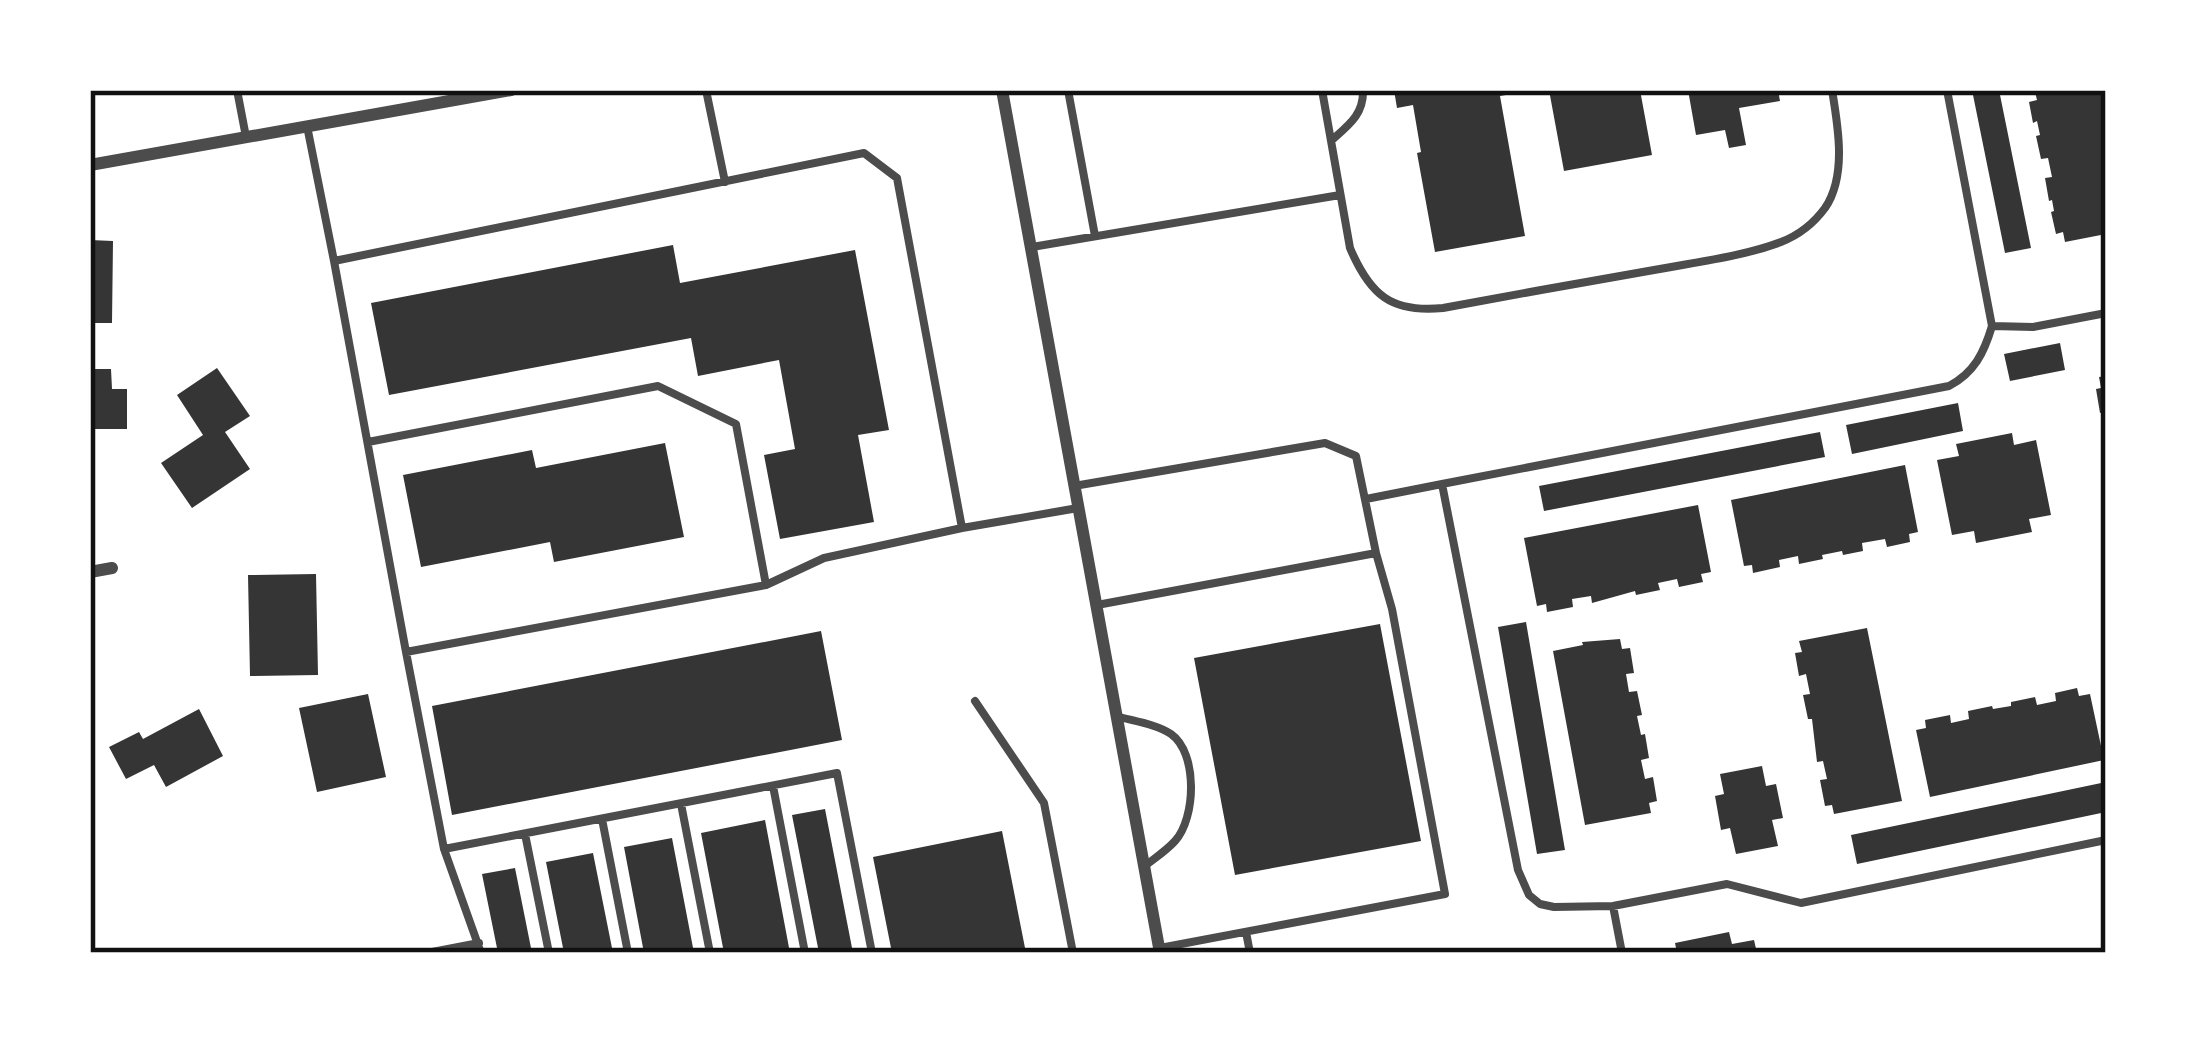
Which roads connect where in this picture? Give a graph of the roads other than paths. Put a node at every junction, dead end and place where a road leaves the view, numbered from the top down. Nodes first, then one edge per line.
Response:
1 (237, 90) edge
2 (510, 90) edge
3 (706, 90) edge
4 (1001, 90) edge
5 (1068, 90) edge
6 (1322, 90) edge
7 (1363, 90) edge
8 (1832, 90) edge
9 (1947, 90) edge
10 (308, 126) junction
11 (246, 137) junction
12 (1330, 140) junction
13 (90, 165) edge
14 (724, 182) junction
15 (1340, 195) junction
16 (1095, 237) junction
17 (1030, 248) junction
18 (334, 261) junction
19 (2106, 314) edge
20 (1992, 326) junction
21 (368, 442) junction
22 (1442, 484) junction
23 (1074, 486) junction
24 (1366, 499) junction
25 (1078, 508) junction
26 (962, 528) junction
27 (1376, 554) junction
28 (112, 568) dead end
29 (90, 572) edge
30 (766, 586) junction
31 (1096, 605) junction
32 (406, 652) junction
33 (975, 700) dead end
34 (1116, 716) junction
35 (772, 786) junction
36 (681, 804) junction
37 (602, 819) junction
38 (525, 834) junction
39 (2106, 840) edge
40 (444, 849) junction
41 (1144, 867) junction
42 (1613, 906) junction
43 (1246, 932) junction
44 (480, 948) edge
45 (1159, 951) edge
46 (428, 953) edge
47 (549, 953) edge
48 (628, 953) edge
49 (710, 953) edge
50 (805, 953) edge
51 (872, 953) edge
52 (1073, 953) edge
53 (1250, 953) edge
54 (1622, 953) edge

1 - 11 lane
2 - 10 street
3 - 14 lane
4 - 17 street
5 - 16 lane
6 - 12 lane
7 - 12 lane
8 - 15 lane
9 - 20 lane
10 - 11 street
10 - 18 lane
11 - 13 street
12 - 15 lane
14 - 18 lane
14 - 26 lane
15 - 16 lane
16 - 17 lane
17 - 23 street
18 - 21 lane
19 - 20 lane
20 - 22 lane
21 - 30 lane
21 - 32 lane
22 - 24 lane
22 - 42 lane
23 - 24 lane
23 - 25 street
24 - 27 lane
25 - 26 lane
25 - 31 street
26 - 30 lane
27 - 31 lane
27 - 43 lane
28 - 29 street
30 - 32 lane
31 - 34 street
32 - 40 lane
33 - 52 lane
34 - 41 street
34 - 41 lane
35 - 36 lane
35 - 50 lane
35 - 51 lane
36 - 37 lane
36 - 49 lane
37 - 38 lane
37 - 48 lane
38 - 40 lane
38 - 47 lane
39 - 42 lane
40 - 44 lane
41 - 45 street
42 - 54 lane
43 - 45 lane
43 - 53 lane
44 - 46 lane

